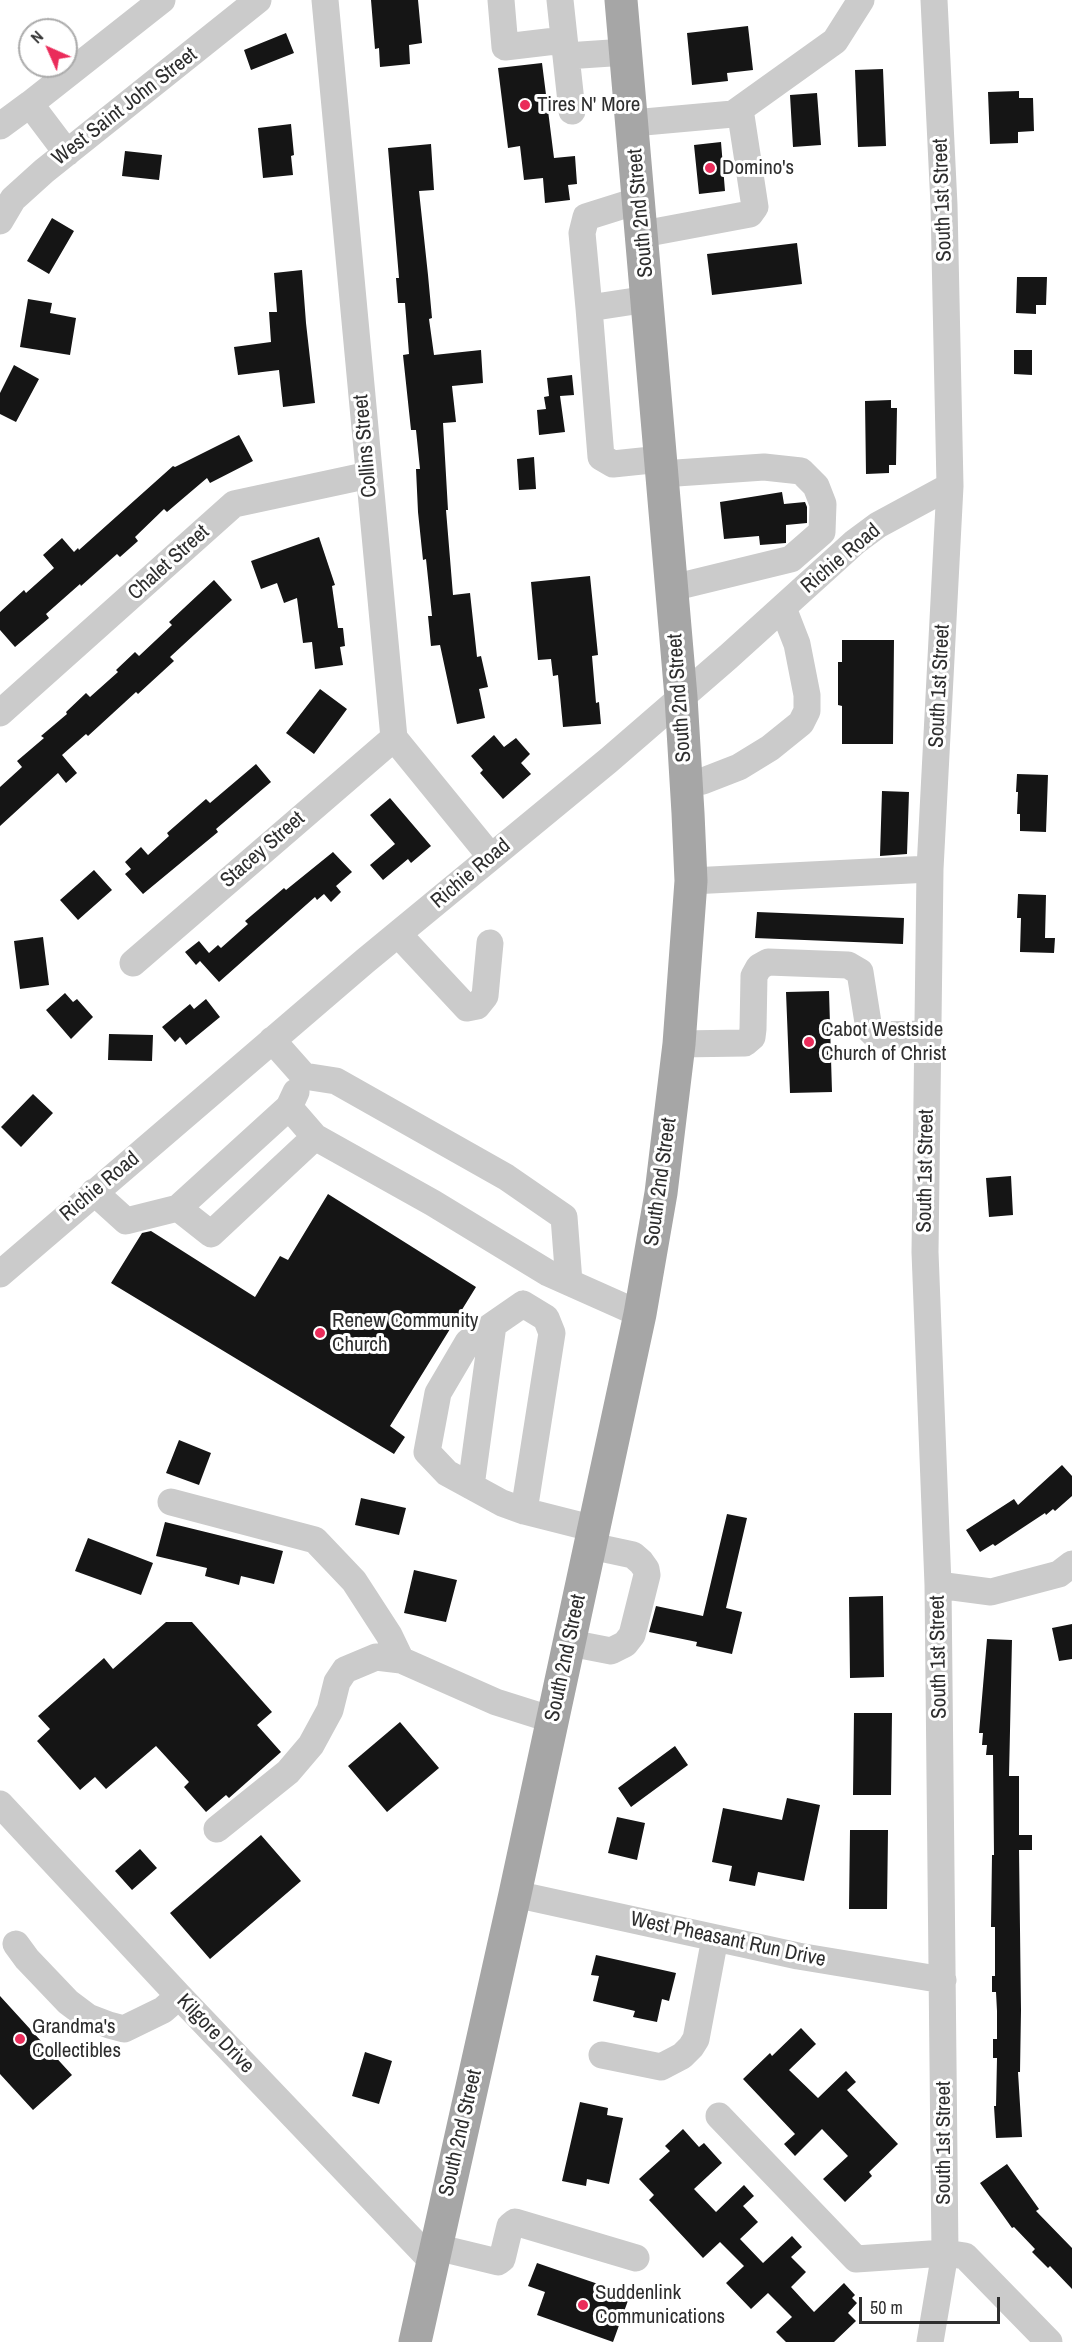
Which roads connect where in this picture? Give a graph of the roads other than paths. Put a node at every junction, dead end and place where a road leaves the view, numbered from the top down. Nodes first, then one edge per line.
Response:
1 (162, 0) edge
2 (258, 0) edge
3 (325, 0) edge
4 (501, 0) edge
5 (560, 0) edge
6 (621, 0) edge
7 (861, 0) edge
8 (934, 0) edge
9 (565, 48) junction
10 (627, 52) junction
11 (30, 104) junction
12 (740, 109) junction
13 (572, 111) dead end
14 (633, 123) junction
15 (0, 126) edge
16 (67, 153) junction
17 (640, 200) junction
18 (0, 221) edge
19 (643, 234) junction
20 (648, 299) junction
21 (589, 308) junction
22 (662, 466) junction
23 (369, 475) junction
24 (950, 486) junction
25 (805, 547) junction
26 (827, 567) junction
27 (672, 588) junction
28 (783, 608) junction
29 (681, 697) junction
30 (0, 713) edge
31 (394, 738) junction
32 (686, 783) junction
33 (491, 857) junction
34 (930, 869) junction
35 (691, 881) junction
36 (398, 934) junction
37 (490, 944) dead end
38 (133, 963) dead end
39 (928, 1034) junction
40 (272, 1040) junction
41 (679, 1044) junction
42 (304, 1076) junction
43 (289, 1107) junction
44 (315, 1137) junction
45 (94, 1192) junction
46 (178, 1208) junction
47 (535, 1265) junction
48 (0, 1274) edge
49 (568, 1282) junction
50 (524, 1304) junction
51 (640, 1314) junction
52 (493, 1325) junction
53 (471, 1486) junction
54 (171, 1502) dead end
55 (524, 1511) junction
56 (593, 1537) junction
57 (1072, 1564) edge
58 (938, 1585) junction
59 (570, 1643) junction
60 (401, 1660) junction
61 (553, 1720) junction
62 (0, 1804) edge
63 (217, 1829) dead end
64 (515, 1894) junction
65 (715, 1938) junction
66 (16, 1944) dead end
67 (943, 1980) junction
68 (179, 1996) junction
69 (602, 2055) dead end
70 (719, 2116) dead end
71 (945, 2253) junction
72 (434, 2254) junction
73 (636, 2258) dead end
74 (415, 2342) edge
75 (930, 2342) edge
76 (1049, 2342) edge

1 - 11 street
2 - 16 street, West Saint John Street
3 - 23 street, Collins Street
4 - 9 street
5 - 9 street
6 - 10 main road, South 2nd Street
7 - 12 street
8 - 24 street, South 1st Street
9 - 10 street
9 - 13 street
10 - 14 main road, South 2nd Street
11 - 15 street
11 - 16 street
12 - 14 street
12 - 19 street
14 - 17 main road, South 2nd Street
16 - 18 street, West Saint John Street
17 - 19 main road, South 2nd Street
17 - 21 street
19 - 20 main road, South 2nd Street
20 - 21 street
20 - 22 main road, South 2nd Street
21 - 22 street
22 - 25 street
22 - 27 main road, South 2nd Street
23 - 30 street, Chalet Street
23 - 31 street, Collins Street
24 - 26 street, Richie Road
24 - 34 street, South 1st Street
25 - 26 street
25 - 27 street
26 - 28 street, Richie Road
27 - 29 main road, South 2nd Street
28 - 29 street, Richie Road
28 - 32 street
29 - 32 main road, South 2nd Street
29 - 33 street, Richie Road
31 - 33 street
31 - 38 street, Stacey Street
32 - 35 main road, South 2nd Street
33 - 36 street, Richie Road
34 - 35 street
34 - 39 street, South 1st Street
35 - 41 main road, South 2nd Street
36 - 37 street
36 - 40 street, Richie Road
39 - 41 street
39 - 58 street, South 1st Street
40 - 42 street
40 - 45 street, Richie Road
41 - 51 main road, South 2nd Street
42 - 43 street
42 - 49 street
43 - 44 street
43 - 46 street
44 - 46 street
44 - 47 street
45 - 46 street
45 - 48 street, Richie Road
47 - 49 street
47 - 50 street
49 - 51 street
50 - 52 street
50 - 55 street
51 - 56 main road, South 2nd Street
52 - 53 street
52 - 53 street
53 - 55 street
54 - 60 street
55 - 56 street
56 - 59 main road, South 2nd Street
56 - 59 street
57 - 58 street
58 - 67 street, South 1st Street
59 - 61 main road, South 2nd Street
60 - 61 street
60 - 63 street
61 - 64 main road, South 2nd Street
62 - 68 street, Kilgore Drive
64 - 65 street, West Pheasant Run Drive
64 - 72 main road, South 2nd Street
65 - 67 street, West Pheasant Run Drive
65 - 69 street
66 - 68 street
67 - 71 street, South 1st Street
68 - 72 street, Kilgore Drive
70 - 71 street
71 - 75 street, South 1st Street
71 - 76 street
72 - 73 street
72 - 74 main road, South 2nd Street

